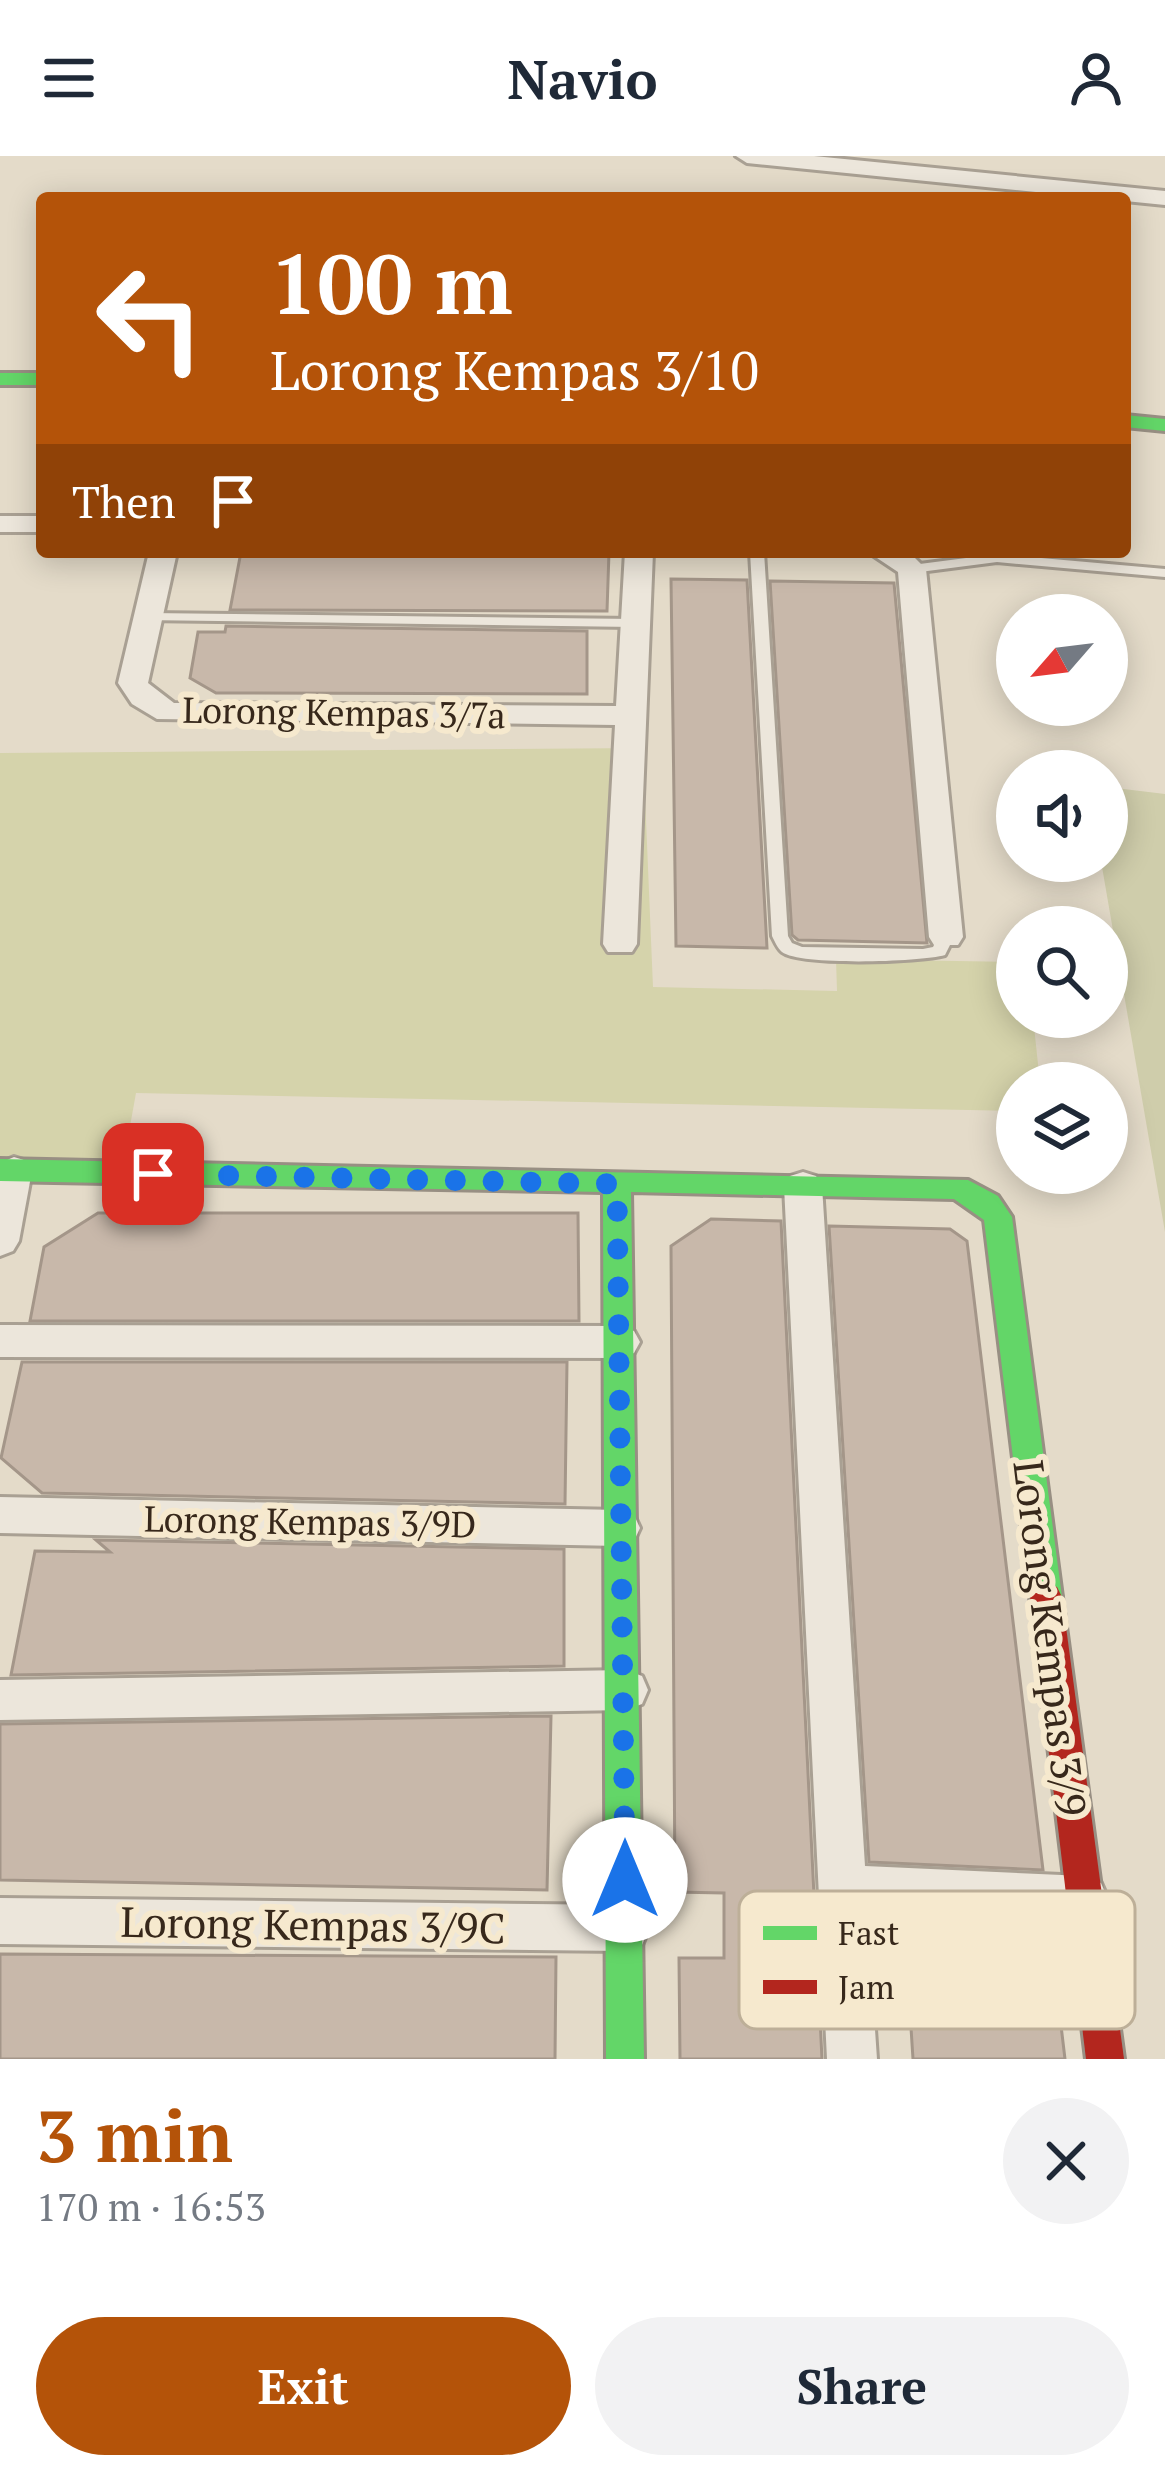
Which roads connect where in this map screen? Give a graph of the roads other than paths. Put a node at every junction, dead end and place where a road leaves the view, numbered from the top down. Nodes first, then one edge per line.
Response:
1 (747, 156) edge
2 (1105, 192) edge
3 (1131, 195) edge
4 (1165, 198) edge
5 (0, 353) edge
6 (36, 354) edge
7 (36, 379) edge
8 (0, 380) edge
9 (1131, 396) edge
10 (1165, 399) edge
11 (1131, 422) edge
12 (1165, 425) edge
13 (0, 524) edge
14 (36, 524) edge
15 (162, 558) edge
16 (639, 558) edge
17 (757, 558) edge
18 (899, 558) edge
19 (912, 569) junction
20 (1165, 573) edge
21 (148, 617) junction
22 (634, 622) junction
23 (628, 716) junction
24 (946, 937) joint
25 (620, 944) dead end
26 (7, 1170) edge
27 (617, 1184) junction
28 (803, 1186) junction
29 (0, 1241) edge
30 (0, 1341) edge
31 (620, 1342) junction
32 (0, 1515) edge
33 (619, 1528) junction
34 (626, 1690) junction
35 (0, 1700) edge
36 (843, 1888) junction
37 (843, 1891) edge
38 (909, 1891) edge
39 (1083, 1891) edge
40 (0, 1921) edge
41 (625, 1928) junction
42 (850, 2029) edge
43 (1101, 2029) edge
44 (625, 2059) edge
45 (852, 2059) edge
46 (1105, 2059) edge

1 - 2 street
3 - 4 street
5 - 6 main road
7 - 8 main road
9 - 10 main road
11 - 12 main road
13 - 14 street
15 - 21 street, Lorong Kempas 3/7a
16 - 22 street
17 - 24 lane
18 - 19 street
19 - 20 lane
19 - 24 street
21 - 22 lane
21 - 23 street, Lorong Kempas 3/7a
22 - 23 street
23 - 25 street
26 - 27 main road
26 - 29 street
27 - 28 main road
27 - 31 main road
28 - 36 street
28 - 39 main road, Lorong Kempas 3/9
30 - 31 street
31 - 33 main road
32 - 33 street, Lorong Kempas 3/9D
33 - 34 main road
34 - 35 street
34 - 41 main road
36 - 37 street
36 - 38 street
40 - 41 street, Lorong Kempas 3/9C
41 - 44 main road
42 - 45 street
43 - 46 main road, Lorong Kempas 3/9

